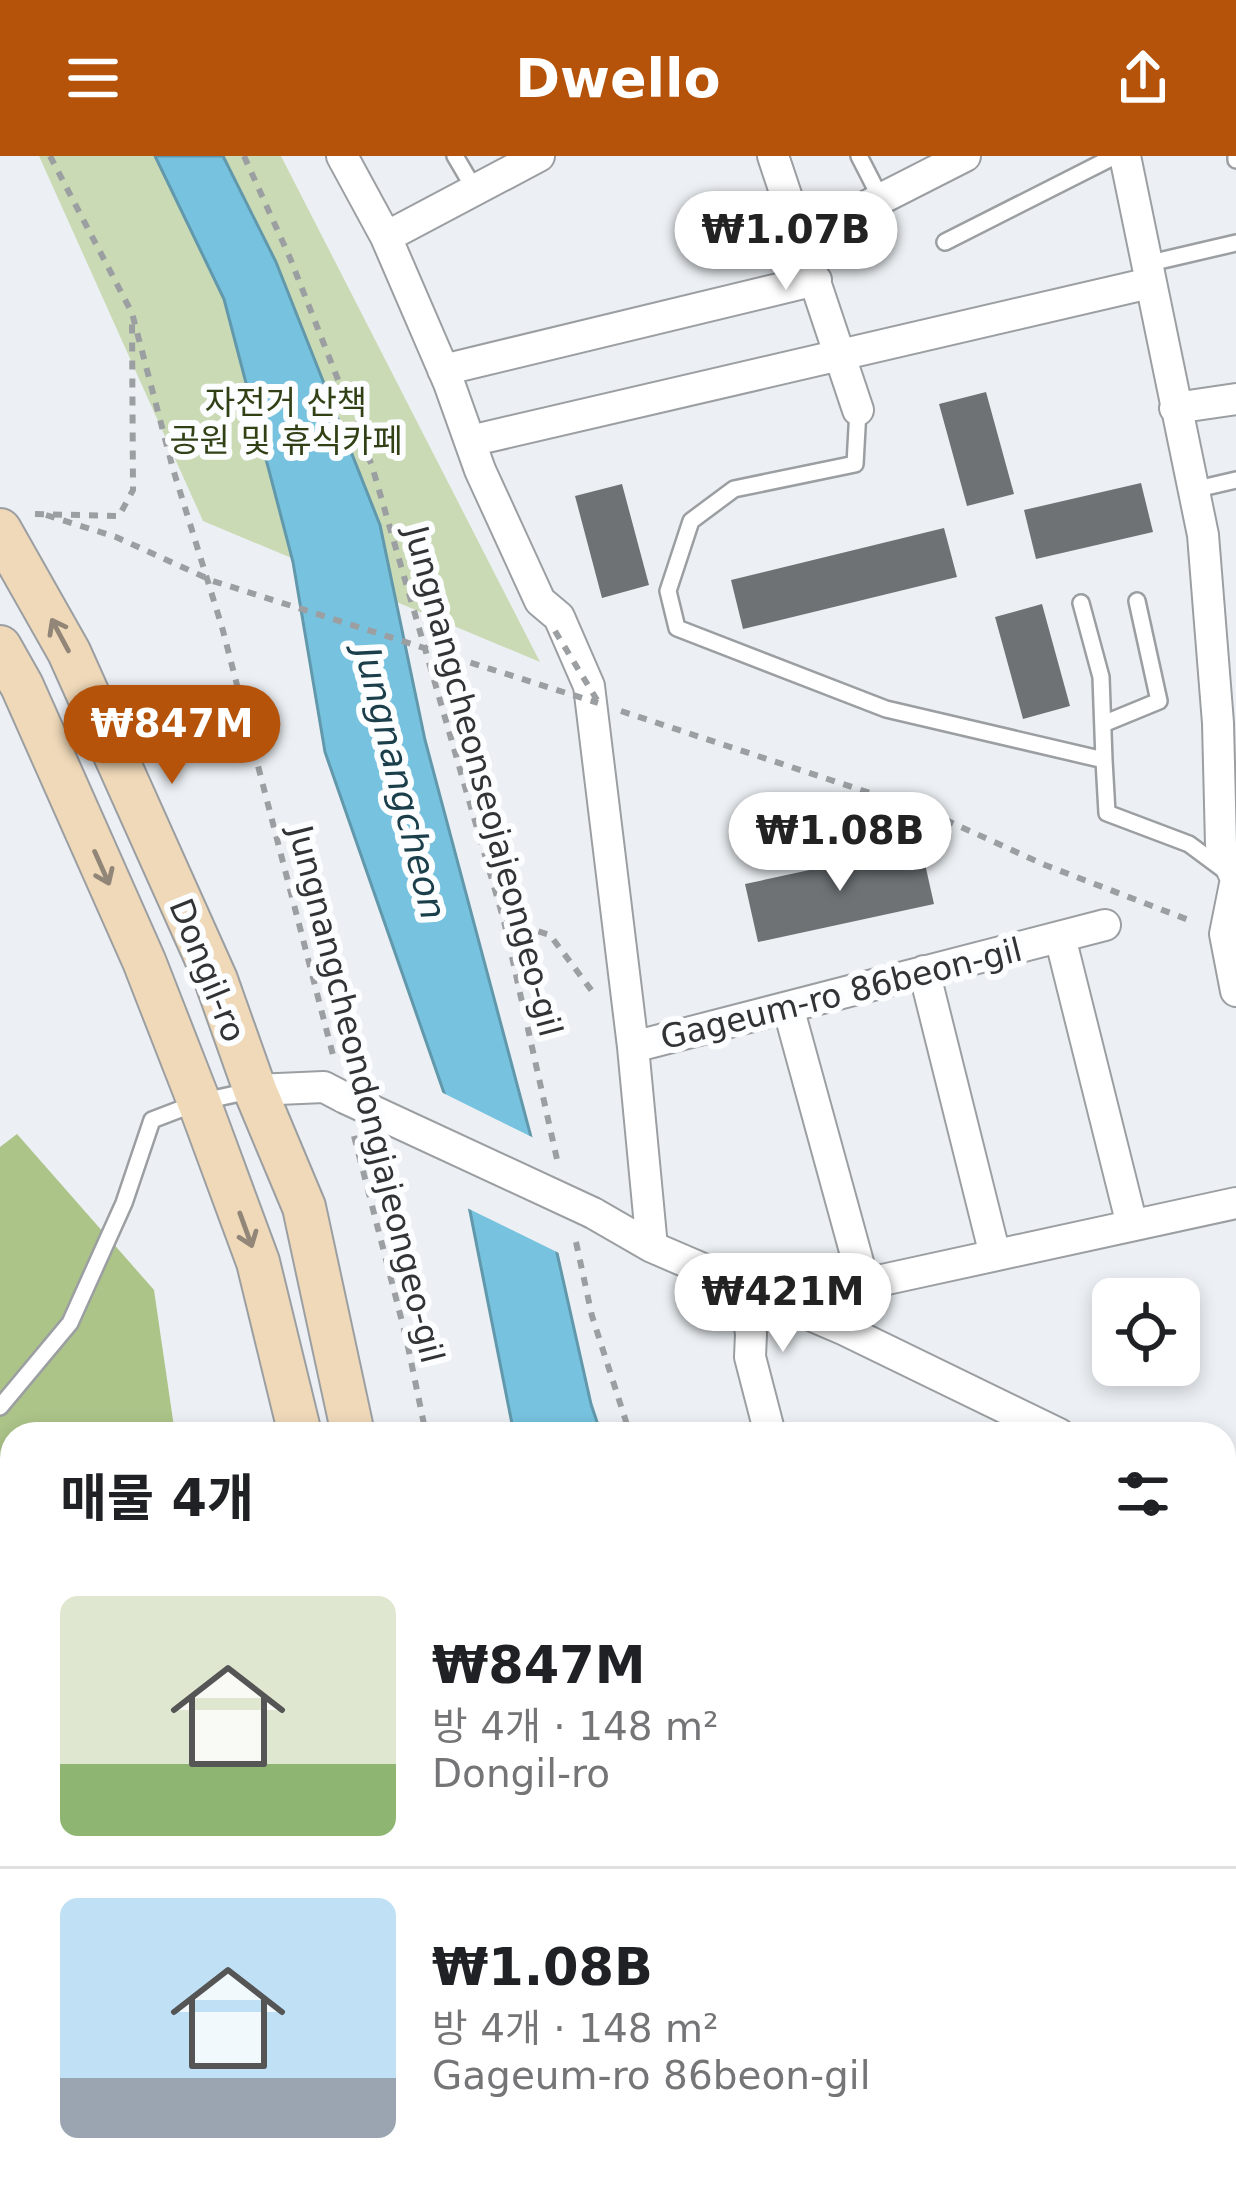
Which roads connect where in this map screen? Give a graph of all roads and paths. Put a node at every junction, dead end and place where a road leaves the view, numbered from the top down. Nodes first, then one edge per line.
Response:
1 (50, 156) edge
2 (244, 156) edge
3 (342, 156) edge
4 (455, 156) edge
5 (539, 156) edge
6 (773, 156) edge
7 (859, 156) edge
8 (965, 156) edge
9 (1115, 156) edge
10 (1125, 156) edge
11 (475, 190) junction
12 (881, 199) junction
13 (386, 237) junction
14 (802, 238) junction
15 (945, 242) dead end
16 (1236, 243) edge
17 (1148, 274) junction
18 (816, 280) junction
19 (132, 313) junction
20 (842, 355) junction
21 (442, 370) junction
22 (1236, 399) edge
23 (1175, 408) junction
24 (858, 410) joint
25 (470, 441) junction
26 (1236, 480) edge
27 (1193, 490) junction
28 (0, 530) edge
29 (1137, 601) dead end
30 (1081, 603) dead end
31 (555, 631) dead end
32 (0, 647) edge
33 (598, 703) junction
34 (1103, 724) junction
35 (1104, 760) junction
36 (1236, 879) edge
37 (505, 921) junction
38 (1105, 925) dead end
39 (1226, 934) junction
40 (1060, 937) junction
41 (924, 971) junction
42 (1236, 991) edge
43 (788, 1007) junction
44 (633, 1047) junction
45 (335, 1062) dead end
46 (255, 1090) junction
47 (199, 1102) junction
48 (352, 1131) dead end
49 (561, 1177) dead end
50 (1236, 1202) edge
51 (582, 1218) junction
52 (1132, 1225) junction
53 (652, 1246) junction
54 (995, 1255) junction
55 (865, 1283) junction
56 (745, 1287) junction
57 (844, 1330) junction
58 (0, 1406) edge
59 (297, 1422) edge
60 (350, 1422) edge
61 (424, 1422) edge
62 (625, 1422) edge
63 (767, 1422) edge
64 (1034, 1422) edge

1 - 19 path, Jungnangcheondongjajeongeo-gil
2 - 37 path, Jungnangcheonseojajeongeo-gil
3 - 13 street
4 - 11 lane
5 - 11 street
6 - 14 street
7 - 12 lane
8 - 12 street
9 - 15 lane
10 - 17 street
11 - 13 street
12 - 14 street
13 - 21 street
14 - 18 street
16 - 17 lane
17 - 20 street
17 - 23 street
18 - 20 street
18 - 21 street
19 - 33 path, bridge
19 - 45 path, Jungnangcheondongjajeongeo-gil
20 - 24 street
20 - 25 street
21 - 25 street
22 - 23 street
23 - 27 street
24 - 35 lane
25 - 44 street
26 - 27 lane
27 - 36 street
46 -> 28 street, Dongil-ro
29 - 34 lane
30 - 34 lane
31 - 33 path, bridge
32 -> 47 street, Dongil-ro
33 - 39 path
34 - 35 lane
35 - 36 lane
36 - 39 street
37 - 44 path
37 - 49 path, Jungnangcheonseojajeongeo-gil
38 - 40 street, Gageum-ro 86beon-gil
39 - 42 street
40 - 41 street, Gageum-ro 86beon-gil
40 - 52 street
41 - 43 street, Gageum-ro 86beon-gil
41 - 54 street
43 - 44 street, Gageum-ro 86beon-gil
43 - 55 street
44 - 53 street, Gageum-ro 86beon-gil
46 - 47 lane
46 - 51 street, bridge
46 - 60 street, Dongil-ro
47 - 58 lane
47 -> 59 street, Dongil-ro
48 - 61 path, Jungnangcheondongjajeongeo-gil
50 - 52 street
51 - 53 street
51 - 62 path
52 - 54 street
53 - 56 street
54 - 55 street
55 - 57 street
56 - 57 street
56 - 63 street
57 - 64 street

